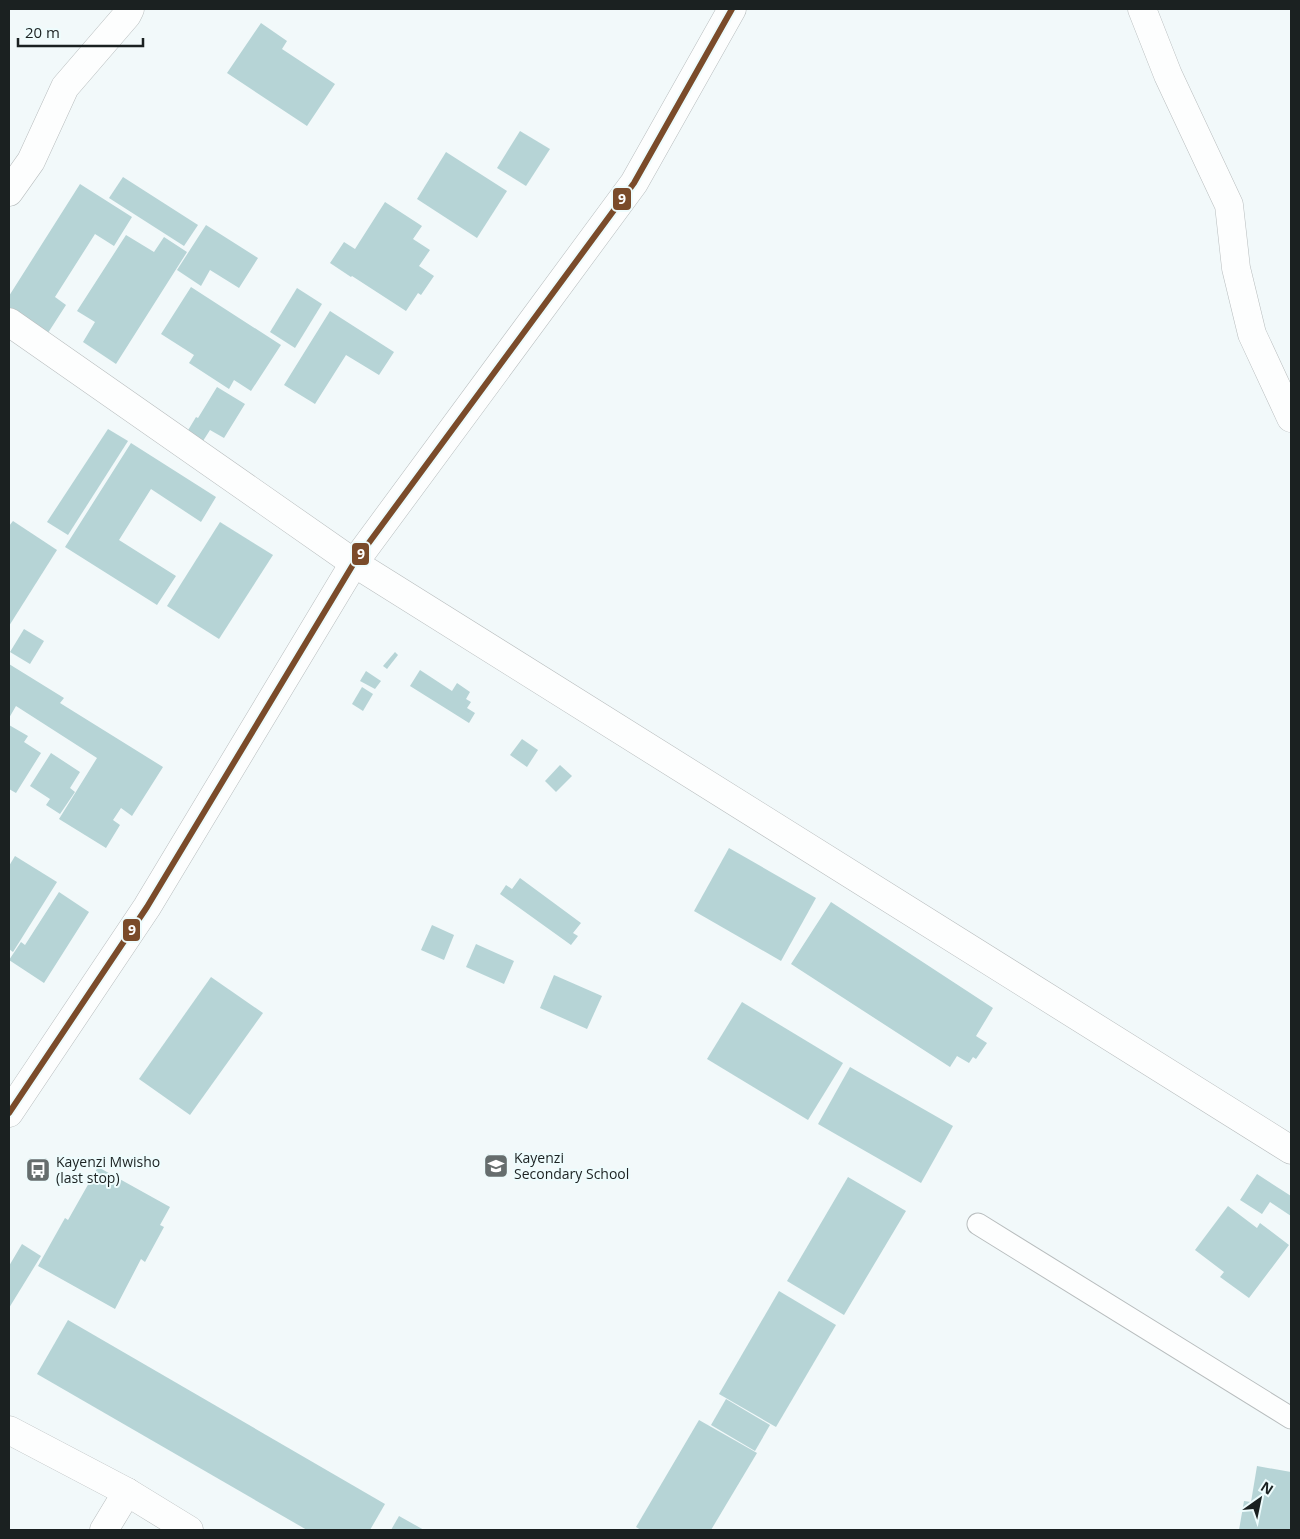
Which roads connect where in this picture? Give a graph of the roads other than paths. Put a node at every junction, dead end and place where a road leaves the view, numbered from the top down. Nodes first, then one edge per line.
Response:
1 (130, 9) edge
2 (732, 9) edge
3 (1142, 9) edge
4 (9, 192) edge
5 (9, 322) edge
6 (1291, 418) edge
7 (354, 563) junction
8 (9, 1113) edge
9 (1291, 1150) edge
10 (978, 1224) dead end
11 (1291, 1418) edge
12 (9, 1430) edge
13 (126, 1492) junction
14 (104, 1530) edge
15 (189, 1530) edge

1 - 4 street
2 - 7 street
3 - 6 street
5 - 7 street
7 - 8 street
7 - 9 street
10 - 11 lane
12 - 13 street
13 - 14 street
13 - 15 street

